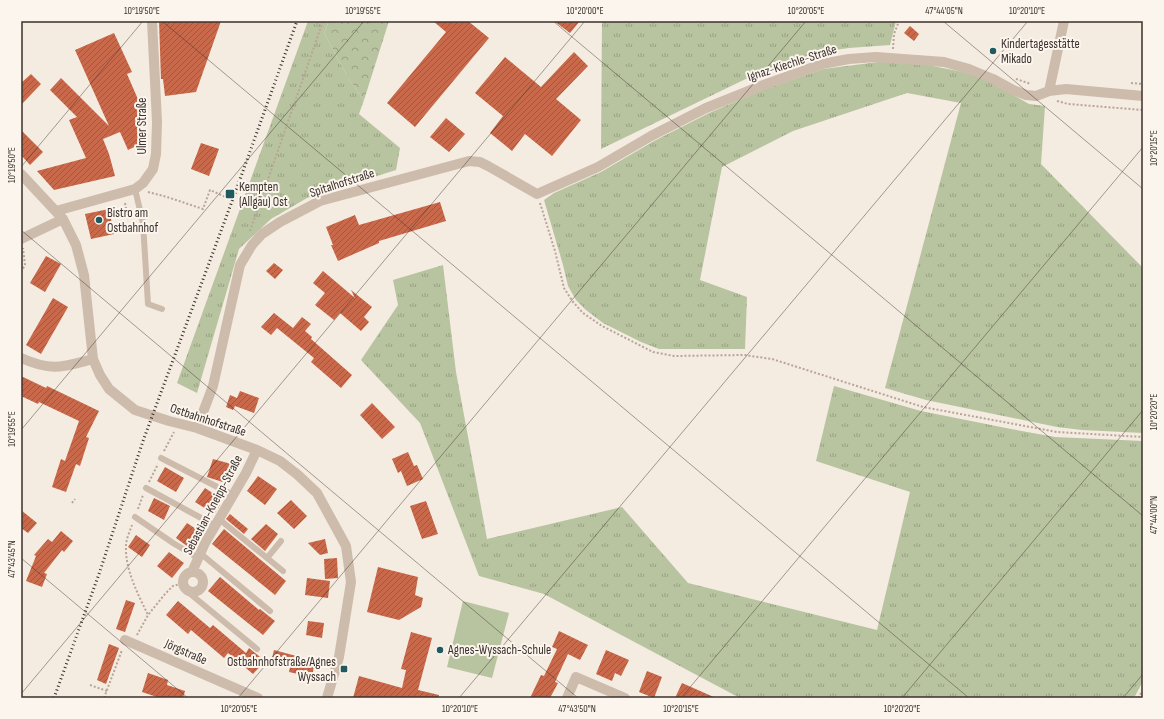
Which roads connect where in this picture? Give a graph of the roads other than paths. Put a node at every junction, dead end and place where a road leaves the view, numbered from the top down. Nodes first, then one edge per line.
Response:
1 (152, 21) edge
2 (1064, 21) edge
3 (1049, 91) junction
4 (1143, 96) edge
5 (21, 174) edge
6 (136, 193) junction
7 (537, 194) joint
8 (56, 212) junction
9 (63, 219) junction
10 (22, 239) edge
11 (162, 309) dead end
12 (21, 358) edge
13 (94, 359) junction
14 (196, 428) junction
15 (257, 450) junction
16 (161, 458) dead end
17 (146, 488) dead end
18 (233, 495) junction
19 (134, 517) dead end
20 (216, 522) junction
21 (281, 541) dead end
22 (199, 555) junction
23 (267, 558) junction
24 (283, 571) dead end
25 (192, 572) junction
26 (186, 588) junction
27 (270, 611) dead end
28 (129, 641) road end
29 (257, 649) dead end
30 (258, 698) edge
31 (328, 698) edge
32 (567, 698) edge
33 (625, 698) edge

1 - 6 street, Ulmer Straße
2 - 3 street
3 - 4 street, Ignaz-Kiechle-Straße
3 - 7 street, Ignaz-Kiechle-Straße
5 - 8 street, Ostbahnhofstraße
6 - 8 street, Ulmer Straße
6 - 11 lane
7 - 14 street, Spitalhofstraße
8 - 9 street, Ostbahnhofstraße
9 - 10 street
9 - 13 street, Ostbahnhofstraße
12 - 13 street
13 - 14 street, Ostbahnhofstraße
14 - 15 street, Ostbahnhofstraße
15 - 18 street, Sebastian-Kneipp-Straße
15 - 31 street, Ostbahnhofstraße
16 - 18 lane
17 - 20 lane
18 - 20 street, Sebastian-Kneipp-Straße
19 - 22 lane
20 - 22 street, Sebastian-Kneipp-Straße
20 - 23 lane
21 - 23 lane
22 - 25 street, Sebastian-Kneipp-Straße
22 - 27 lane
23 - 24 lane
25 - 26 street, Sebastian-Kneipp-Straße
25 - 26 street, Sebastian-Kneipp-Straße
26 - 29 lane
28 - 30 street, Jörgstraße
32 - 33 street

